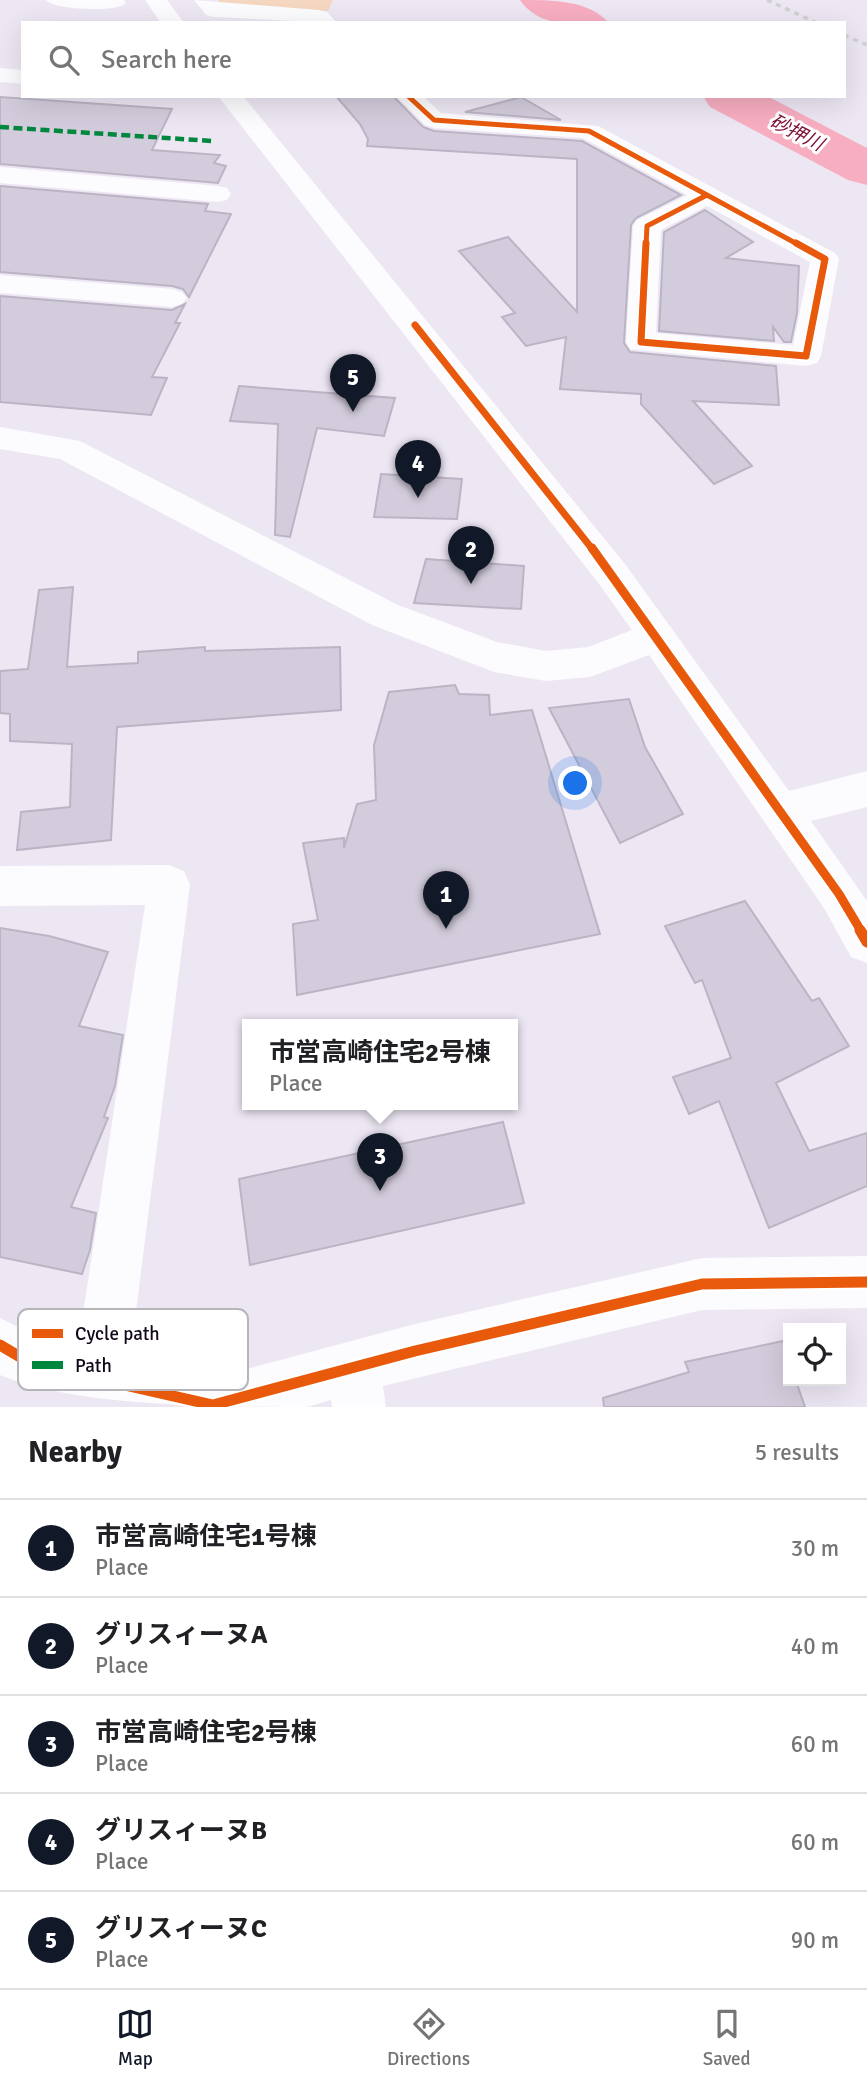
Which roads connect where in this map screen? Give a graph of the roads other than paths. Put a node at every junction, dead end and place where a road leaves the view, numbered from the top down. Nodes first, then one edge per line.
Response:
1 (57, 0) edge
2 (156, 0) edge
3 (205, 0) edge
4 (114, 2) edge
5 (129, 21) edge
6 (172, 21) edge
7 (324, 21) edge
8 (0, 75) edge
9 (21, 76) edge
10 (232, 98) edge
11 (410, 98) edge
12 (0, 176) edge
13 (218, 194) dead end
14 (709, 194) junction
15 (0, 284) edge
16 (172, 298) dead end
17 (0, 438) edge
18 (657, 636) junction
19 (867, 789) edge
20 (781, 811) junction
21 (0, 886) edge
22 (867, 942) edge
23 (867, 1282) edge
24 (110, 1309) edge
25 (0, 1345) edge
26 (18, 1356) edge
27 (356, 1387) edge
28 (145, 1390) edge

1 - 4 street
2 - 6 street
3 - 7 street
4 - 5 street
8 - 9 street
10 - 18 street
11 - 14 street
12 - 13 street
14 - 14 street
15 - 16 street
17 - 18 street
18 - 20 street
19 - 20 street
20 - 22 street
21 - 24 street
23 - 27 street
25 - 26 street
27 - 28 street

